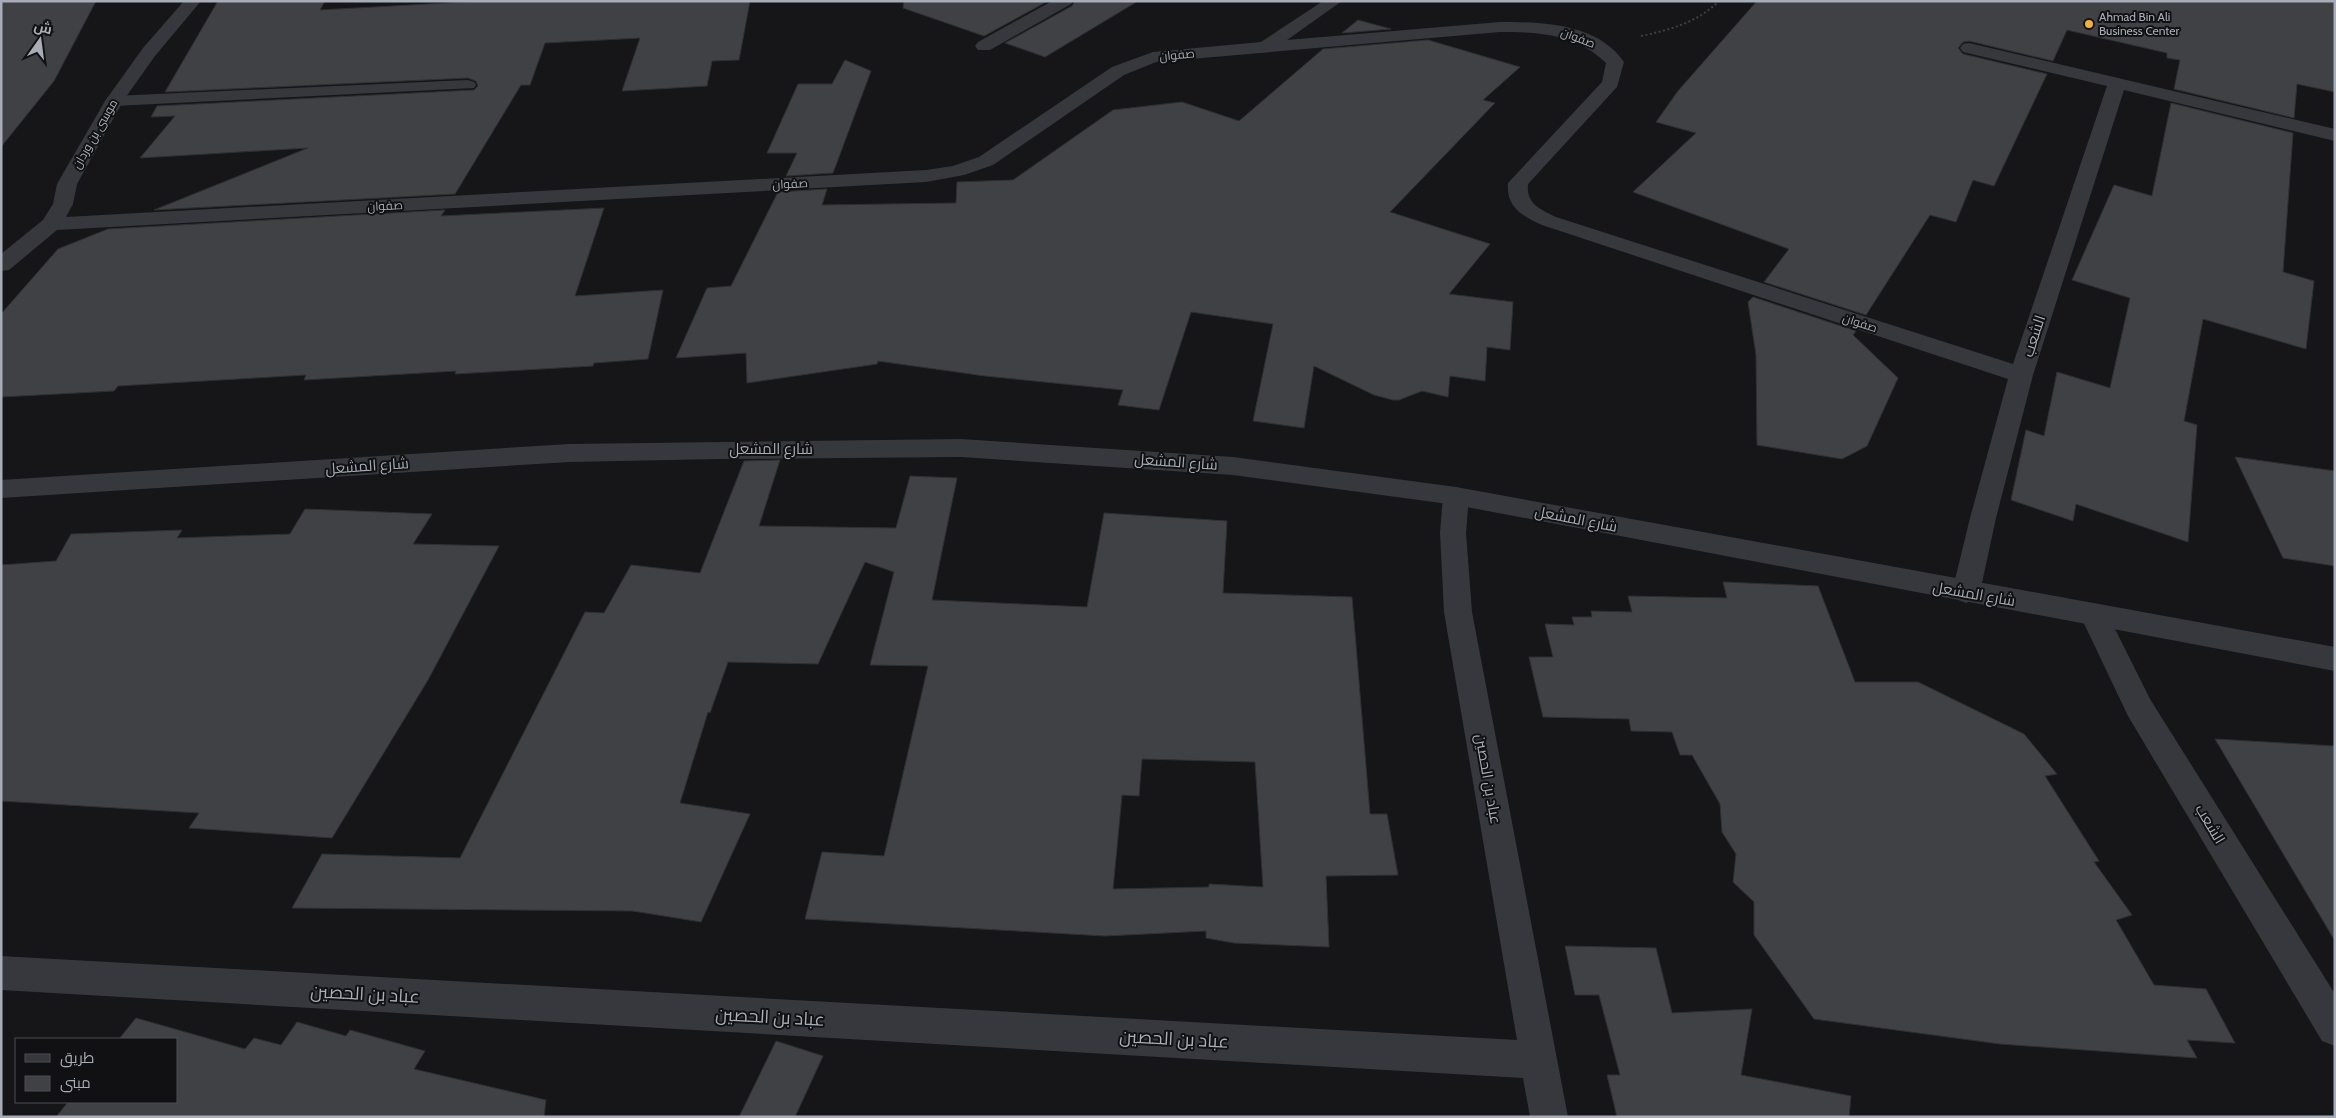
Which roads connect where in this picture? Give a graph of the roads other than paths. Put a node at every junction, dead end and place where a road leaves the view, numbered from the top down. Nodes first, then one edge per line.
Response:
1 (193, 1) edge
2 (1065, 1) edge
3 (1334, 1) edge
4 (984, 46) dead end
5 (1265, 47) junction
6 (1969, 48) dead end
7 (2117, 83) junction
8 (468, 85) dead end
9 (114, 101) junction
10 (2335, 135) edge
11 (51, 224) junction
12 (1, 265) edge
13 (2021, 375) junction
14 (1, 489) edge
15 (1456, 496) junction
16 (1966, 592) junction
17 (2094, 615) junction
18 (2335, 659) edge
19 (1, 973) edge
20 (2335, 1028) edge
21 (1538, 1060) junction
22 (1549, 1117) edge

1 - 9 street, موسى بن وردان
2 - 4 street
3 - 5 street
5 - 11 street, صفوان
5 - 13 street, صفوان
6 - 7 street
7 - 10 street
7 - 13 street, الشعب
8 - 9 lane
9 - 11 street, موسى بن وردان
11 - 12 street, موسى بن وردان
13 - 16 street, الشعب
14 - 15 street, شارع المشعل
15 - 16 street, شارع المشعل
15 - 21 street, عباد بن الحصين
16 - 17 street, شارع المشعل
17 - 18 street, شارع المشعل
17 - 20 street, الشعب
19 - 21 street, عباد بن الحصين
21 - 22 street, عباد بن الحصين

